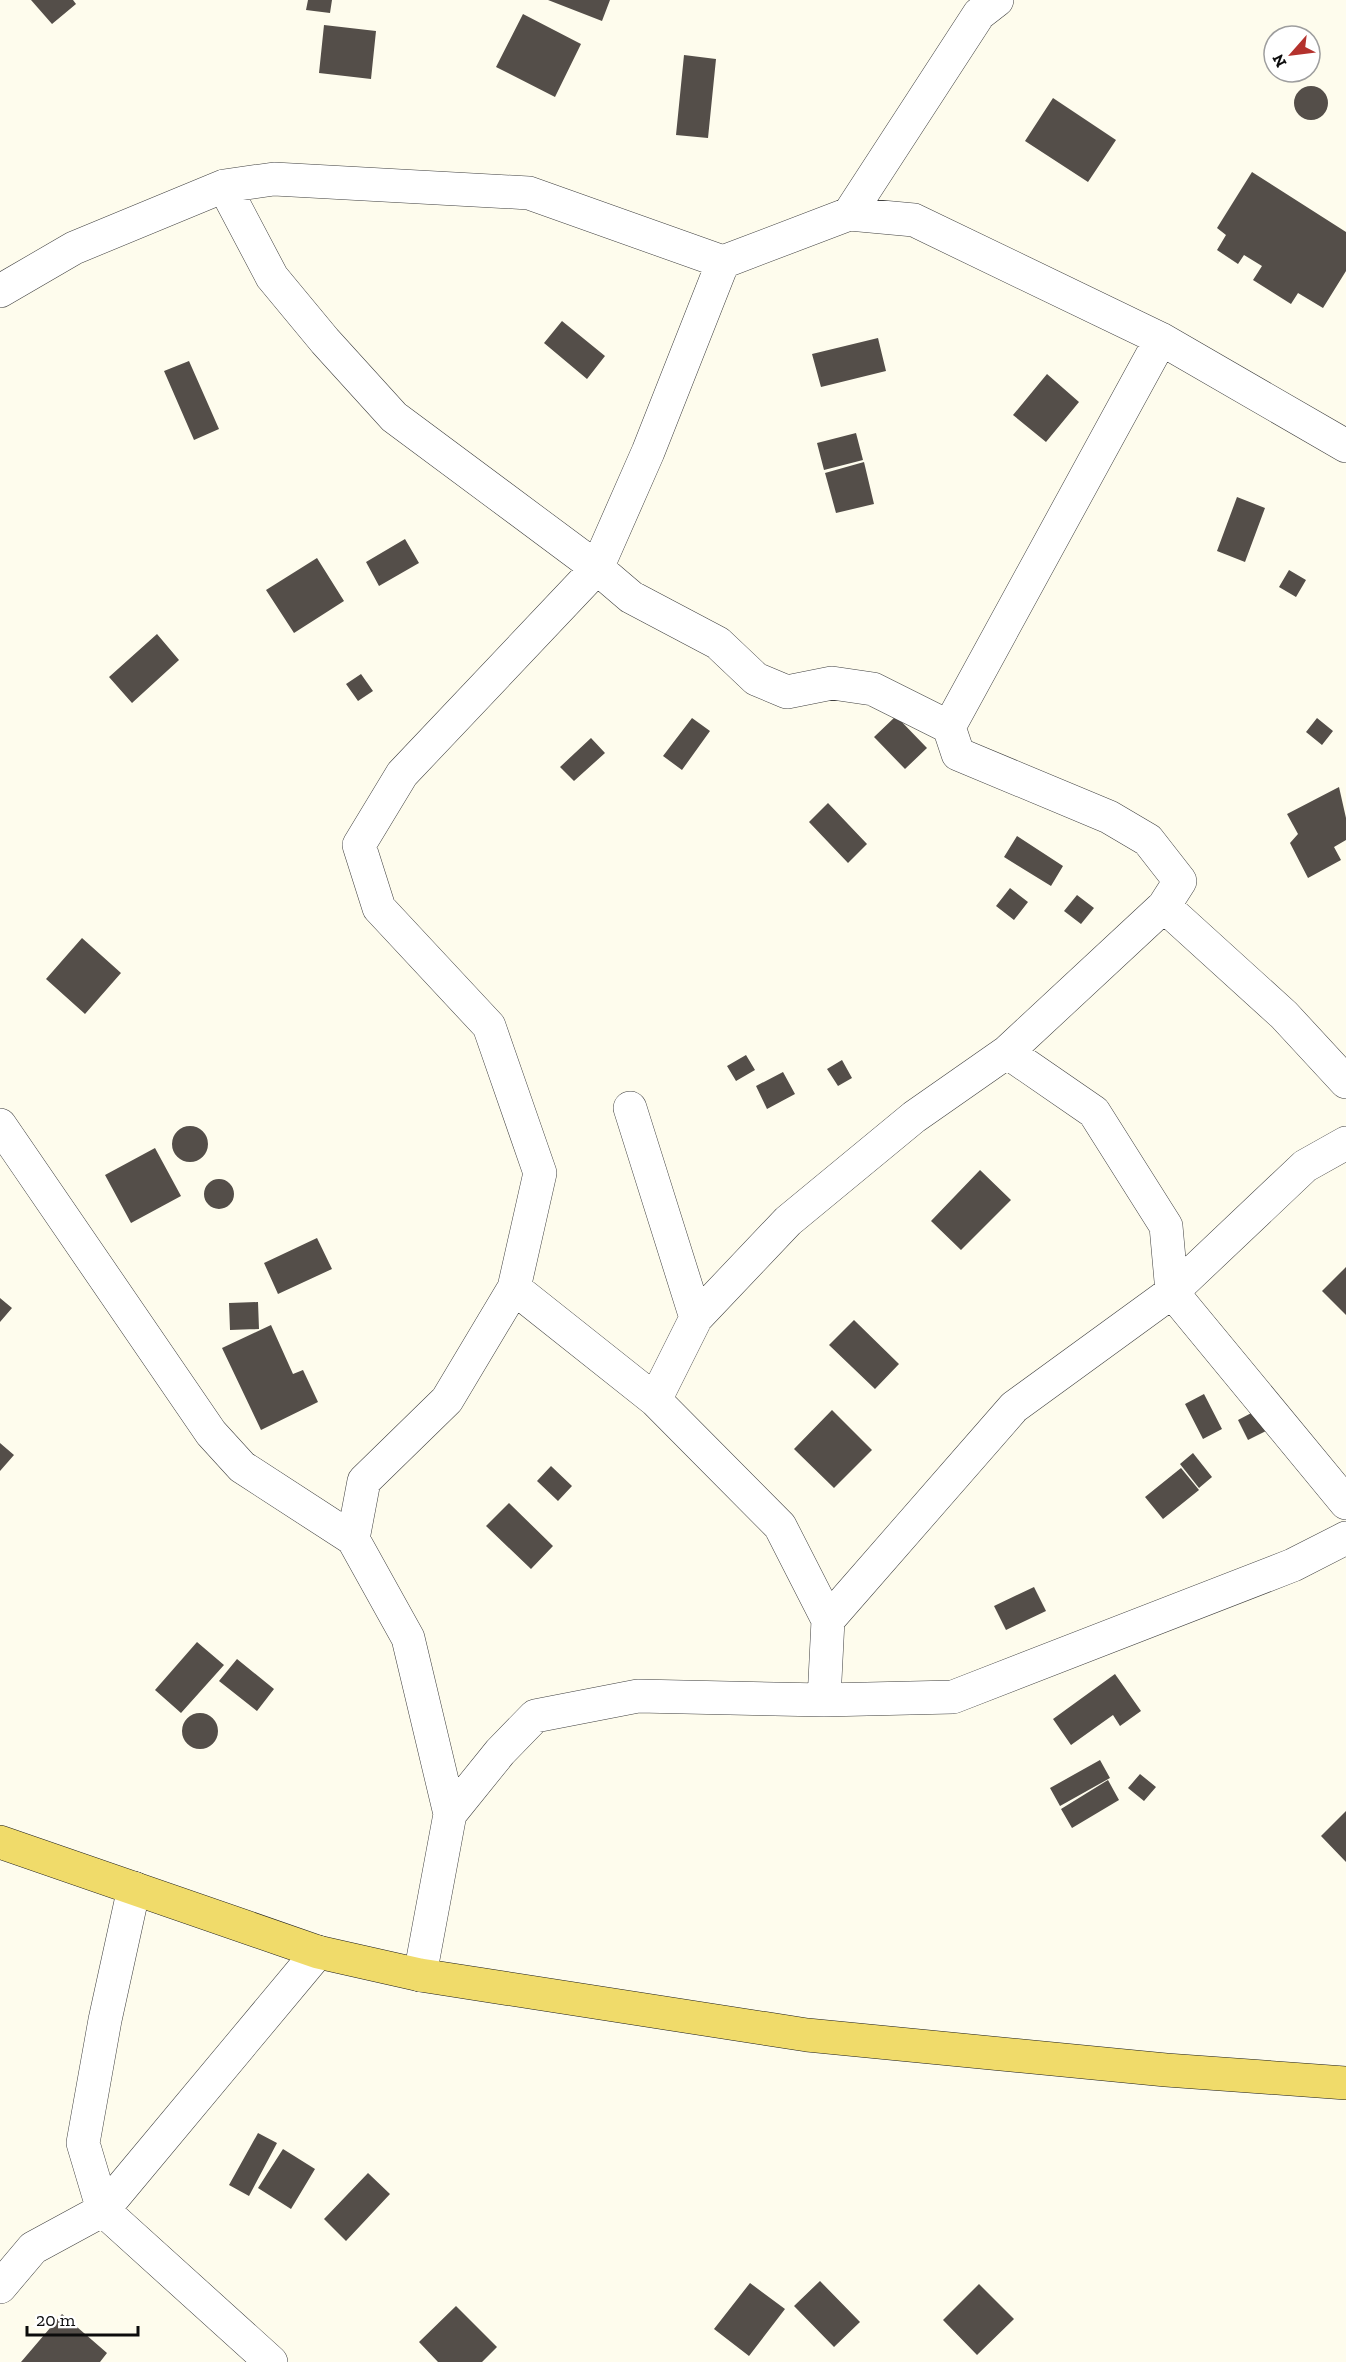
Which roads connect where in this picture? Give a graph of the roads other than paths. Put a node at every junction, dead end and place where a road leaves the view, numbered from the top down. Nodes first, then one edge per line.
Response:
1 (997, 0) edge
2 (224, 186) junction
3 (849, 214) junction
4 (723, 262) junction
5 (0, 291) edge
6 (1161, 339) junction
7 (1346, 446) edge
8 (597, 568) junction
9 (949, 727) junction
10 (1164, 906) junction
11 (1007, 1052) junction
12 (1346, 1082) edge
13 (630, 1108) dead end
14 (0, 1125) edge
15 (1346, 1143) edge
16 (514, 1288) junction
17 (1172, 1292) junction
18 (696, 1318) junction
19 (655, 1400) junction
20 (1346, 1503) edge
21 (1346, 1538) edge
22 (353, 1539) junction
23 (828, 1620) junction
24 (824, 1700) junction
25 (450, 1814) junction
26 (0, 1842) edge
27 (134, 1888) junction
28 (318, 1952) junction
29 (420, 1975) junction
30 (1346, 2084) edge
31 (103, 2210) junction
32 (33, 2248) junction
33 (0, 2252) edge
34 (0, 2287) edge
35 (271, 2362) edge

1 - 3 street
2 - 4 street
2 - 5 street
2 - 8 street
3 - 4 street
3 - 6 street
4 - 8 street
6 - 7 street
6 - 9 street
8 - 9 street
8 - 16 street
9 - 10 street
10 - 11 street
10 - 12 street
11 - 17 street
11 - 18 street
13 - 18 street
14 - 22 street
15 - 17 street
16 - 19 street
16 - 22 street
17 - 20 street
17 - 23 street
18 - 19 street
19 - 23 street
21 - 24 street
22 - 25 street
23 - 24 street
24 - 25 street
25 - 29 street
26 - 27 main road
27 - 28 main road
27 - 31 street
28 - 29 main road
28 - 31 street
29 - 30 main road
31 - 32 street
31 - 35 street
32 - 33 street
32 - 34 street

